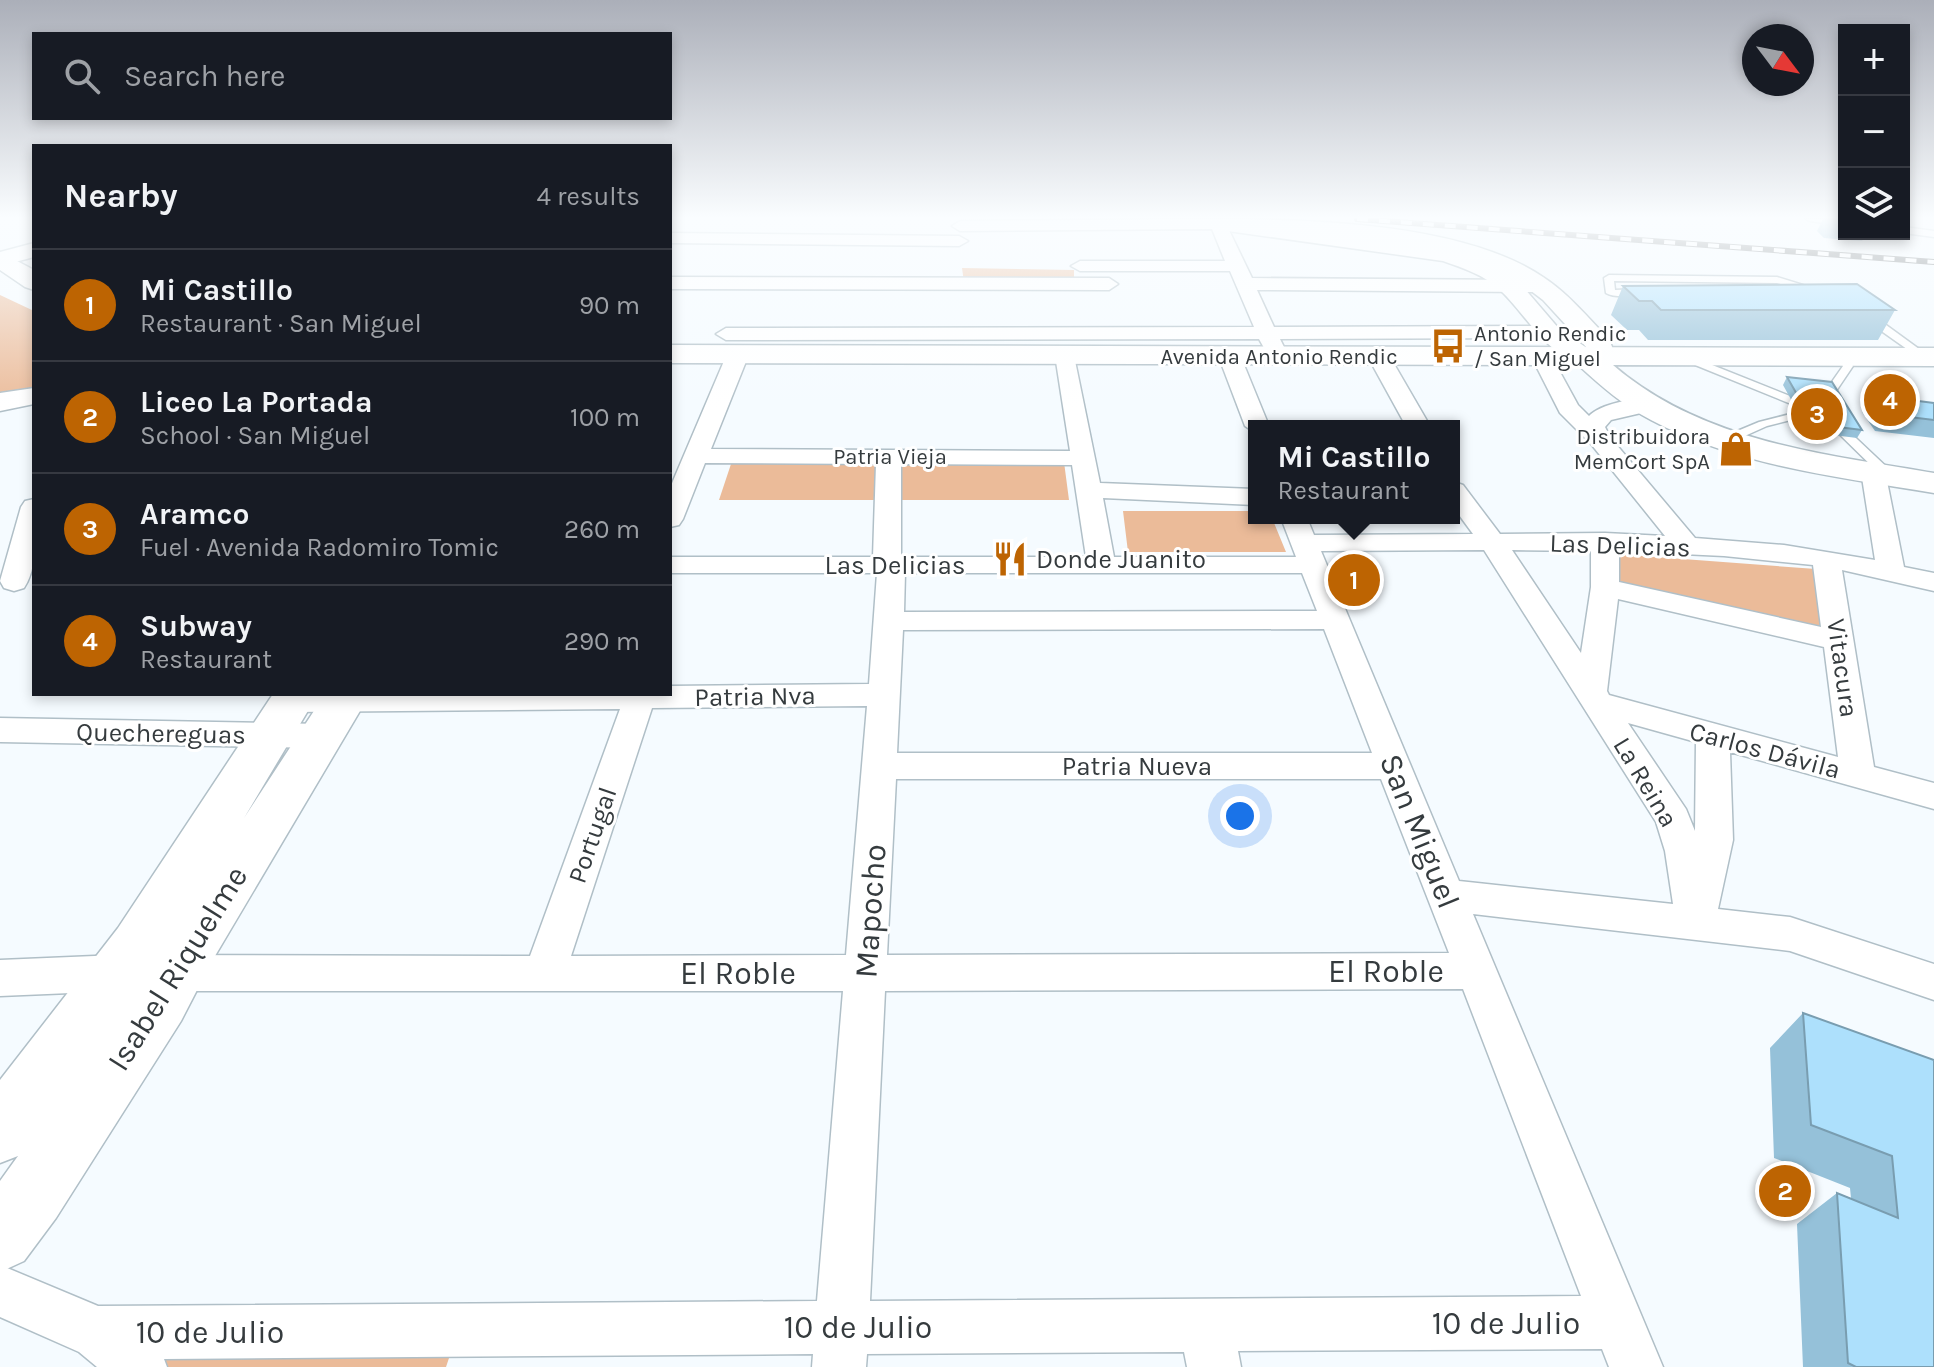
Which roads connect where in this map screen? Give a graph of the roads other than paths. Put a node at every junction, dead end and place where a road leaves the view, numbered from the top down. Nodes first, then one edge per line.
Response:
1 (672, 283) edge
2 (750, 283) edge
3 (1109, 283) edge
4 (1244, 283) edge
5 (1431, 283) edge
6 (1505, 283) edge
7 (1535, 283) edge
8 (1610, 283) edge
9 (1788, 283) edge
10 (743, 284) junction
11 (0, 286) edge
12 (1509, 286) junction
13 (1540, 286) junction
14 (1656, 292) edge
15 (1761, 292) edge
16 (1611, 293) junction
17 (32, 304) edge
18 (1644, 304) edge
19 (1860, 311) edge
20 (1544, 344) junction
21 (1126, 345) junction
22 (1272, 345) junction
23 (728, 348) junction
24 (672, 354) edge
25 (1066, 355) junction
26 (1229, 355) junction
27 (1682, 356) junction
28 (1842, 356) junction
29 (1379, 357) junction
30 (1929, 357) edge
31 (1588, 358) junction
32 (32, 396) edge
33 (0, 402) edge
34 (1646, 405) junction
35 (1818, 410) junction
36 (1255, 420) edge
37 (1415, 420) edge
38 (1601, 427) junction
39 (1727, 440) junction
40 (672, 447) edge
41 (889, 455) junction
42 (1083, 458) junction
43 (689, 464) edge
44 (1881, 473) junction
45 (1934, 483) edge
46 (1088, 490) junction
47 (1248, 497) edge
48 (1460, 503) edge
49 (672, 513) edge
50 (32, 515) edge
51 (1605, 541) junction
52 (1304, 542) edge
53 (1494, 544) junction
54 (1687, 546) junction
55 (1826, 560) junction
56 (672, 565) edge
57 (1101, 565) junction
58 (887, 566) junction
59 (1891, 572) junction
60 (1934, 582) edge
61 (16, 583) edge
62 (1605, 587) junction
63 (1335, 620) junction
64 (888, 621) junction
65 (1840, 641) junction
66 (884, 695) junction
67 (640, 697) junction
68 (1594, 697) junction
69 (312, 710) edge
70 (0, 730) edge
71 (1713, 735) junction
72 (879, 766) junction
73 (1394, 766) junction
74 (1858, 775) junction
75 (1934, 796) edge
76 (1446, 895) junction
77 (1696, 924) junction
78 (1477, 971) junction
79 (866, 972) junction
80 (118, 973) junction
81 (544, 974) junction
82 (176, 975) junction
83 (0, 978) edge
84 (1934, 982) edge
85 (0, 1132) edge
86 (0, 1237) edge
87 (0, 1291) edge
88 (98, 1333) junction
89 (1627, 1344) edge
90 (1210, 1346) edge
91 (840, 1347) edge
92 (140, 1367) edge

1 - 10 street
2 - 10 street
3 - 21 street
4 - 22 street
5 - 12 street
6 - 12 street
7 - 13 street
8 - 16 lane
9 - 15 lane
10 - 23 street
11 - 17 main road
12 - 13 street
12 - 20 street
13 - 31 street
14 - 16 lane
16 - 18 lane
19 - 30 lane
20 - 22 street, Avenida Antonio Rendic
20 - 29 main road, Avenida Antonio Rendic
20 - 31 main road, Avenida Antonio Rendic
20 - 38 street
21 - 22 street, Avenida Antonio Rendic
21 - 23 street, Avenida Antonio Rendic
21 - 25 main road, Avenida Antonio Rendic
21 - 26 main road, Avenida Antonio Rendic
22 - 26 main road, Avenida Antonio Rendic
22 - 29 main road, Avenida Antonio Rendic
23 - 24 main road, Avenida Antonio Rendic
23 - 25 main road, Avenida Antonio Rendic
23 - 43 street
25 - 42 street
26 - 36 street
27 - 28 main road, Avenida Antonio Rendic
27 - 31 main road, Avenida Antonio Rendic
27 - 35 lane
28 - 30 main road, Avenida Antonio Rendic
28 - 35 lane
29 - 37 street
31 - 34 main road
32 - 33 street
34 - 38 street
34 - 39 main road
35 - 39 lane
35 - 44 lane
38 - 54 street
39 - 44 main road
40 - 43 street, Patria Vieja
41 - 42 street, Patria Vieja
41 - 43 street, Patria Vieja
41 - 58 street, Mapocho
42 - 46 street
43 - 49 street
44 - 45 main road
44 - 59 street
46 - 47 street
46 - 57 street
48 - 53 street, La Reina
50 - 61 street
51 - 53 street, Las Delicias
51 - 54 street, Las Delicias
51 - 62 street
52 - 53 street, Las Delicias
52 - 57 street, Las Delicias
52 - 63 street, San Miguel
53 - 68 street, La Reina
54 - 55 street, Las Delicias
55 - 59 street, Las Delicias
55 - 65 street, Vitacura
56 - 58 street, Las Delicias
57 - 58 street, Las Delicias
58 - 64 street, Mapocho
59 - 60 street, Las Delicias
62 - 65 street, Las Delicias
62 - 68 street
63 - 64 street
63 - 73 street, San Miguel
64 - 66 street, Mapocho
65 - 74 street, Vitacura
66 - 67 street, Patria Nva
66 - 72 street, Mapocho
67 - 69 street, Patria Nva
67 - 81 street, Portugal
68 - 71 street, Carlos Dávila
68 - 77 street, La Reina
69 - 70 street, Quechereguas
69 - 80 main road, Isabel Riquelme
69 - 82 main road, Isabel Riquelme
71 - 74 street, Carlos Dávila
71 - 77 street
72 - 73 street, Patria Nueva
72 - 79 street, Mapocho
73 - 76 street, San Miguel
74 - 75 street, Carlos Dávila
76 - 77 street
76 - 78 street, San Miguel
77 - 84 street
78 - 79 street, El Roble
78 - 89 street, San Miguel
79 - 81 street, El Roble
79 - 91 street, Mapocho
80 - 82 street, El Roble
80 - 83 street, El Roble
80 - 85 main road, Isabel Riquelme
81 - 82 street, El Roble
82 - 86 main road, Isabel Riquelme
87 - 88 street
88 - 91 street, 10 de Julio
88 - 92 street
89 - 90 street, 10 de Julio
90 - 91 street, 10 de Julio

